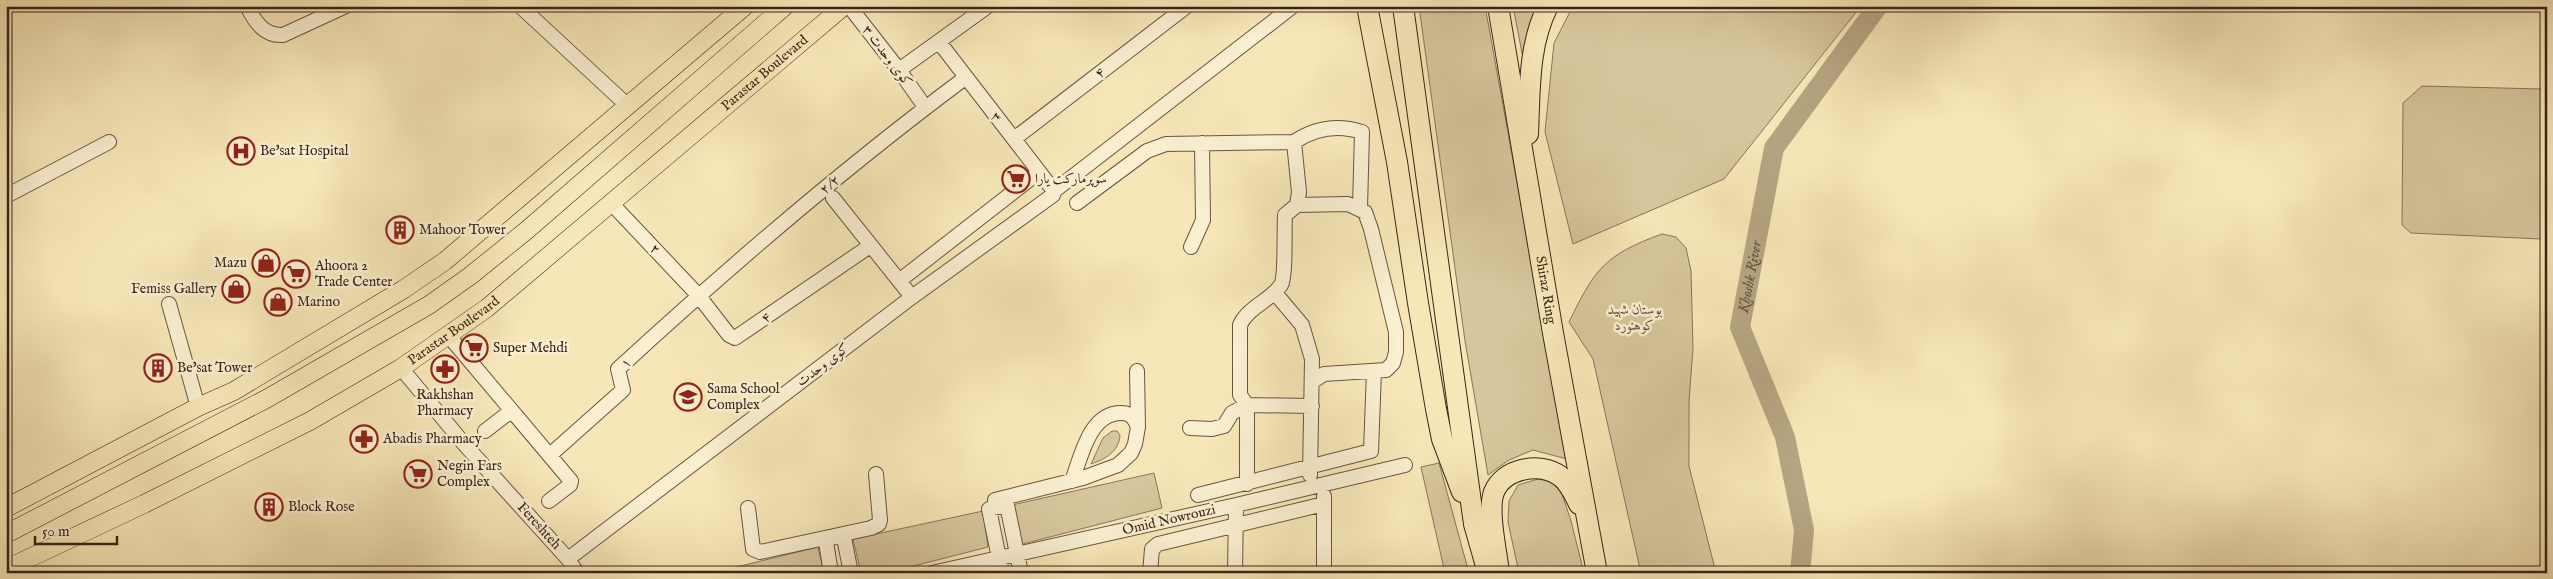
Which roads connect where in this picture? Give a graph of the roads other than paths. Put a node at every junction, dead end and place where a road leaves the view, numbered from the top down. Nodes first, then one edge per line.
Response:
1 (246, 6) edge
2 (346, 6) edge
3 (520, 6) edge
4 (745, 6) edge
5 (785, 6) edge
6 (844, 6) edge
7 (849, 6) edge
8 (988, 6) edge
9 (1187, 6) edge
10 (1293, 6) edge
11 (1366, 6) edge
12 (1403, 6) edge
13 (1498, 6) edge
14 (1548, 6) edge
15 (939, 42) junction
16 (693, 53) junction
17 (899, 70) junction
18 (965, 78) junction
19 (651, 85) junction
20 (690, 88) junction
21 (627, 105) junction
22 (925, 107) junction
23 (1014, 139) junction
24 (108, 142) dead end
25 (1294, 142) junction
26 (1202, 143) junction
27 (1526, 170) junction
28 (1039, 172) junction
29 (1054, 191) junction
30 (6, 196) edge
31 (833, 198) dead end
32 (1078, 203) dead end
33 (612, 204) junction
34 (1297, 205) junction
35 (1360, 208) junction
36 (870, 246) junction
37 (1191, 247) dead end
38 (899, 281) junction
39 (1274, 293) junction
40 (698, 295) junction
41 (393, 296) junction
42 (912, 297) junction
43 (170, 304) dead end
44 (404, 319) junction
45 (448, 335) junction
46 (734, 338) joint
47 (401, 368) junction
48 (1137, 371) dead end
49 (1374, 371) junction
50 (300, 380) junction
51 (1313, 382) junction
52 (234, 391) junction
53 (1248, 405) junction
54 (198, 406) junction
55 (1312, 406) junction
56 (511, 411) junction
57 (1138, 427) junction
58 (1190, 428) dead end
59 (485, 431) dead end
60 (550, 455) junction
61 (1404, 464) dead end
62 (1311, 466) junction
63 (876, 474) dead end
64 (1072, 481) junction
65 (1324, 483) junction
66 (1247, 484) junction
67 (1310, 486) junction
68 (1198, 495) dead end
69 (549, 501) dead end
70 (1324, 504) junction
71 (1236, 505) junction
72 (996, 506) junction
73 (6, 508) edge
74 (748, 508) dead end
75 (1586, 522) junction
76 (1474, 524) junction
77 (1236, 526) junction
78 (6, 534) edge
79 (834, 536) junction
80 (1018, 554) junction
81 (998, 558) junction
82 (568, 559) junction
83 (6, 570) edge
84 (577, 573) edge
85 (831, 573) edge
86 (851, 573) edge
87 (932, 573) edge
88 (1002, 573) edge
89 (1021, 573) edge
90 (1150, 573) edge
91 (1236, 573) edge
92 (1324, 573) edge
93 (1488, 573) edge
94 (1499, 573) edge
95 (1597, 573) edge

1 - 2 street
3 - 21 street
4 - 16 main road
5 - 20 main road
6 - 33 main road, Parastar Boulevard
7 - 17 street, کوی وحدت ۳
8 - 15 street
9 - 23 street, ۴
10 - 29 street, کوی وحدت
11 - 76 highway
12 - 76 highway
13 - 27 highway, Shiraz Ring
14 - 27 highway
15 - 17 street
15 - 18 street, ۳
16 - 19 main road
16 - 20 main road
17 - 22 street, کوی وحدت ۳
18 - 22 street, ۲/۲
18 - 23 street, ۳
19 - 20 main road
19 - 21 main road
20 - 44 main road
21 - 41 main road
22 - 40 street, ۲/۲
23 - 28 street, ۳
24 - 30 street
25 - 26 street
25 - 34 street
25 - 35 street
26 - 32 street
26 - 37 street
27 - 75 highway, Shiraz Ring
28 - 29 street, ۳
28 - 38 street
29 - 42 street, کوی وحدت
31 - 36 street
33 - 40 street, ۲
33 - 45 main road, Parastar Boulevard
34 - 35 street
34 - 39 street
35 - 49 street
36 - 38 street
36 - 46 street, ۴
38 - 42 street
39 - 51 street
39 - 53 street
40 - 46 street, ۲
40 - 60 street, ۱
41 - 44 main road
41 - 52 main road
42 - 82 street, کوی وحدت
43 - 54 street
44 - 50 main road
45 - 47 main road, Parastar Boulevard
45 - 56 street
47 - 82 street, Fereshteh
47 - 83 main road, Parastar Boulevard
48 - 57 street
49 - 51 street
49 - 62 street
50 - 52 main road
50 - 78 main road
51 - 55 street
52 - 54 main road
53 - 55 street
53 - 58 street
53 - 66 street
54 - 73 main road
55 - 62 street
56 - 59 street
56 - 60 street
57 - 64 street
57 - 64 street
60 - 69 street
61 - 65 street, Omid Nowrouzi
62 - 66 street
62 - 67 street
63 - 79 street
64 - 72 street
65 - 67 street, Omid Nowrouzi
65 - 70 street
66 - 68 street
67 - 71 street, Omid Nowrouzi
70 - 77 street
70 - 92 street
71 - 77 street
71 - 80 street, Omid Nowrouzi
72 - 80 street
72 - 81 street
74 - 79 street
75 - 94 highway
75 - 95 highway, Shiraz Ring
76 - 93 highway
77 - 90 street
77 - 91 street
79 - 85 street
79 - 86 street
80 - 81 street, Omid Nowrouzi
80 - 89 street
81 - 87 street, Omid Nowrouzi
81 - 88 street
82 - 84 street, Fereshteh

